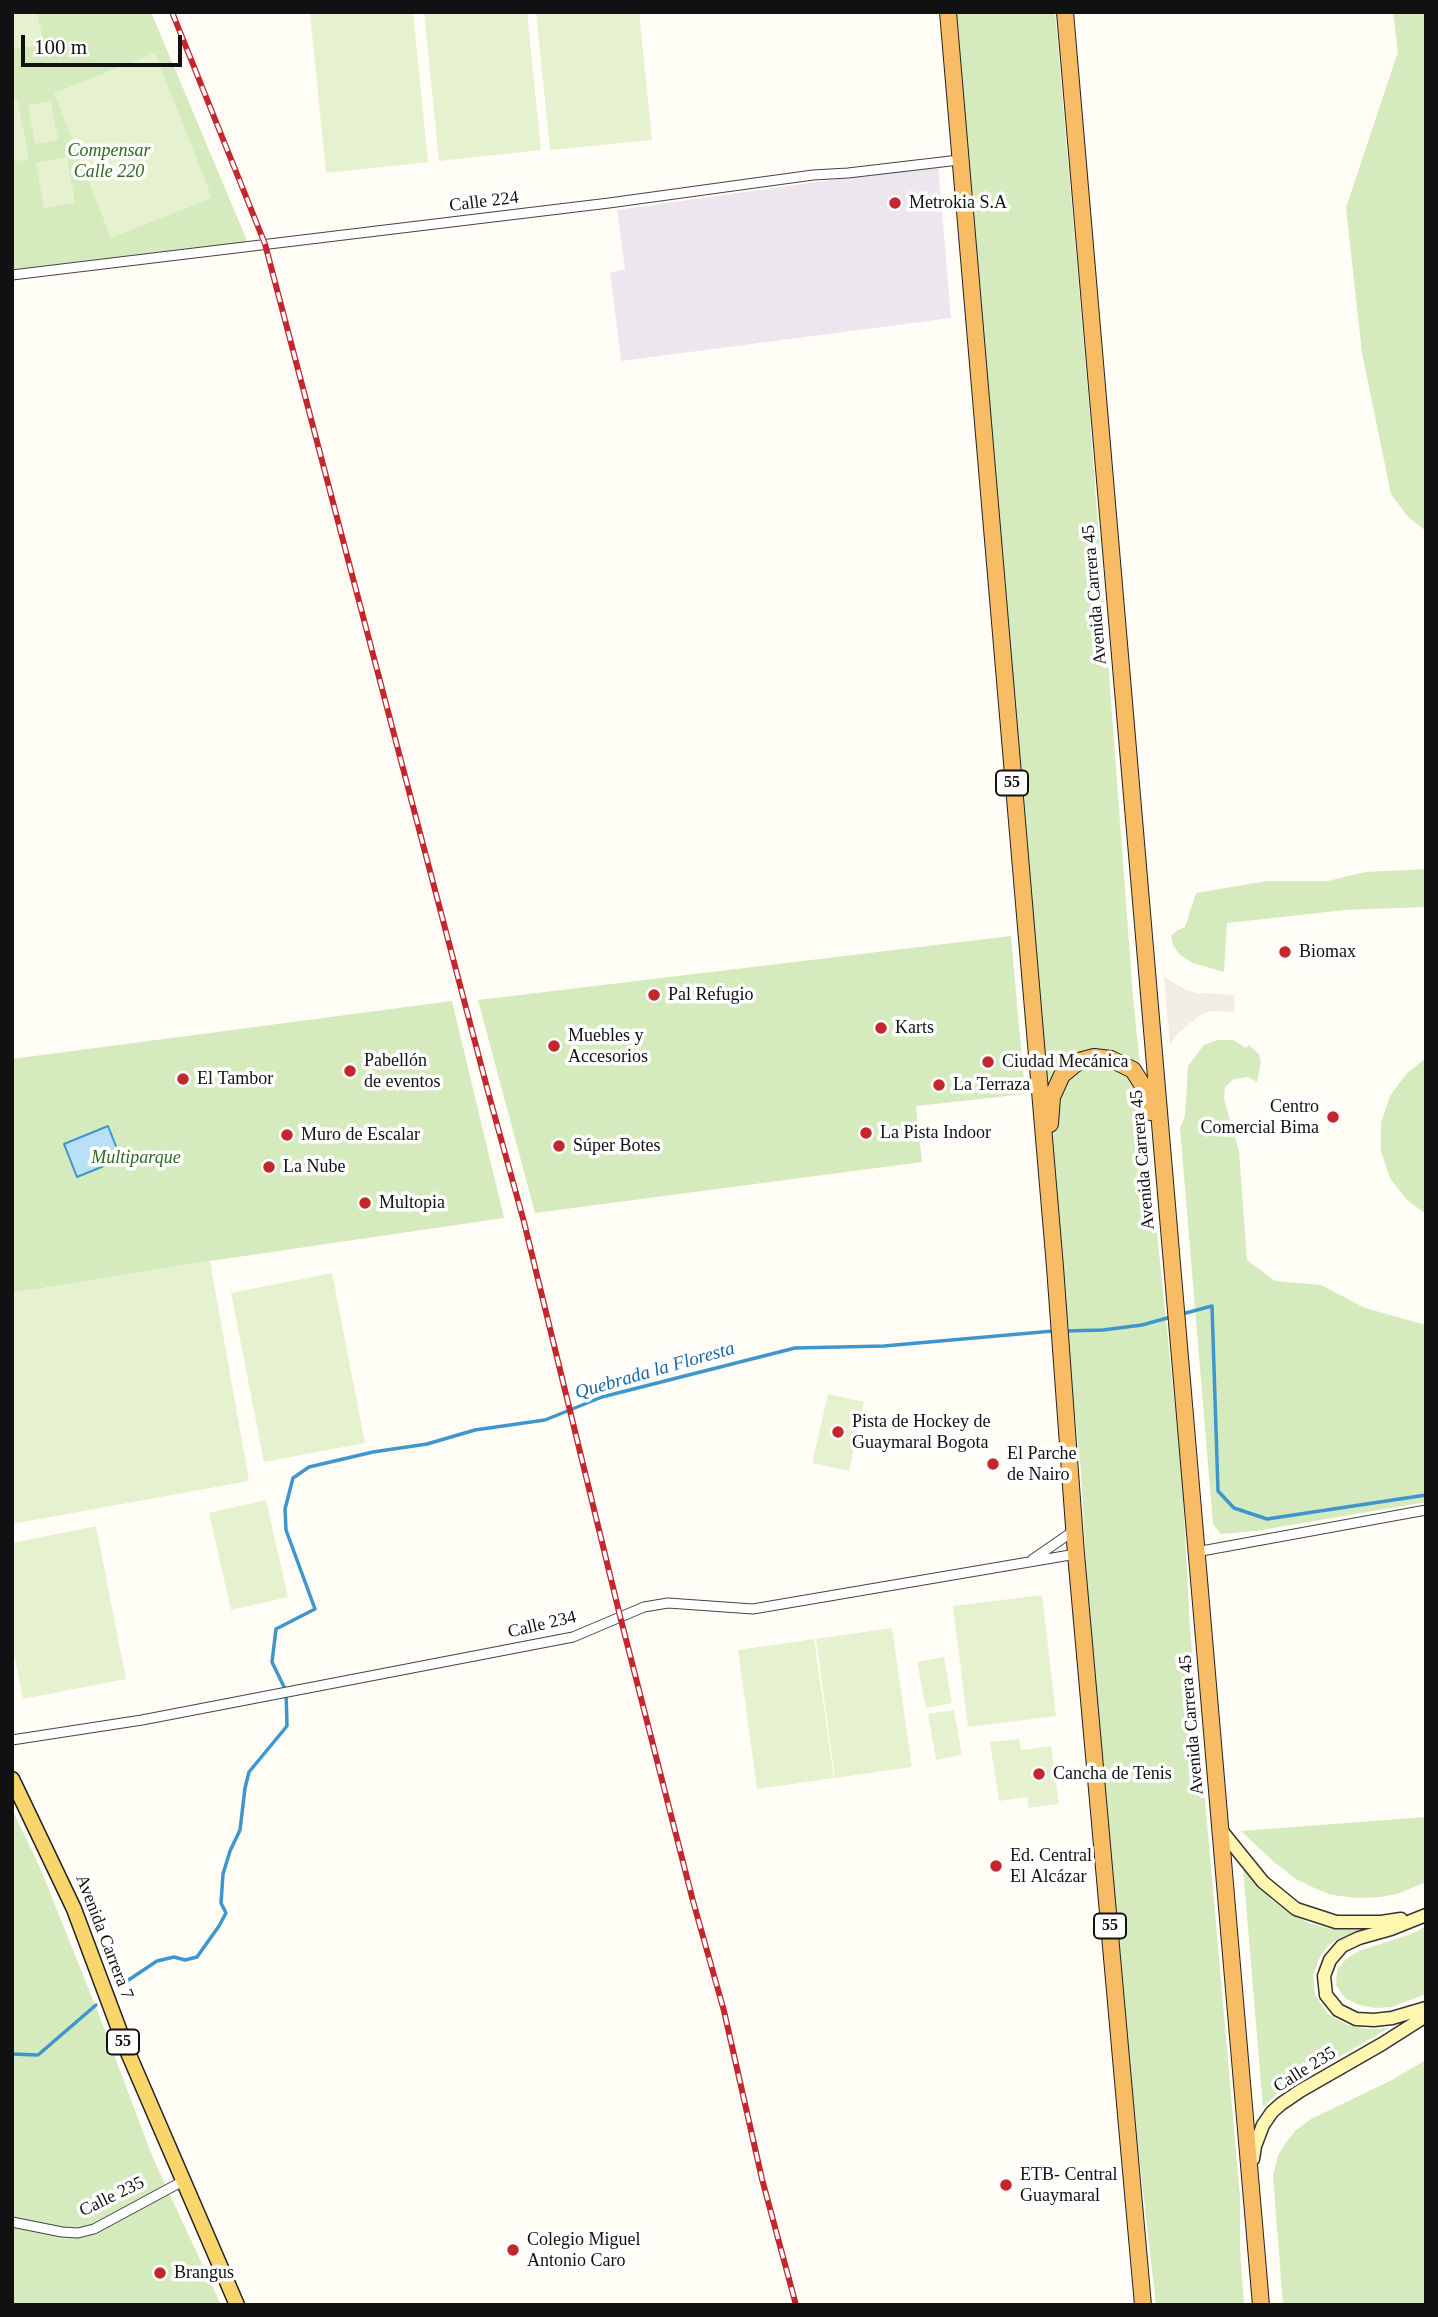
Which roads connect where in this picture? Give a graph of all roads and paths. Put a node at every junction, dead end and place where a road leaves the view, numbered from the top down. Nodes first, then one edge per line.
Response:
1 (948, 12) edge
2 (1065, 12) edge
3 (959, 160) junction
4 (12, 275) edge
5 (1048, 1194) junction
6 (1165, 1194) junction
7 (1426, 1510) edge
8 (1075, 1530) junction
9 (1196, 1552) junction
10 (1076, 1554) junction
11 (1032, 1560) junction
12 (12, 1740) edge
13 (12, 1779) edge
14 (1221, 1830) junction
15 (1426, 1915) edge
16 (1426, 2008) edge
17 (1426, 2016) edge
18 (183, 2181) junction
19 (1251, 2187) junction
20 (12, 2222) edge
21 (1144, 2302) edge
22 (237, 2305) edge
23 (1261, 2305) edge

1 - 3 highway, 55
2 - 6 highway, Avenida Carrera 45
3 - 4 street, Calle 224
3 - 5 highway, 55
5 - 6 highway
5 - 8 highway, 55
6 - 9 highway, Avenida Carrera 45
7 - 9 street
8 - 10 highway, 55
8 - 11 street
9 - 14 highway, Avenida Carrera 45
10 - 11 street, Calle 234
10 - 21 highway, 55
11 - 12 street, Calle 234
13 - 18 main road, Avenida Carrera 7 / 55
14 - 15 main road
14 - 19 highway, Avenida Carrera 45
15 - 16 main road
17 - 19 main road, Calle 235
18 - 20 street, Calle 235
18 - 22 main road, Avenida Carrera 7 / 55
19 - 23 highway, Avenida Carrera 45

